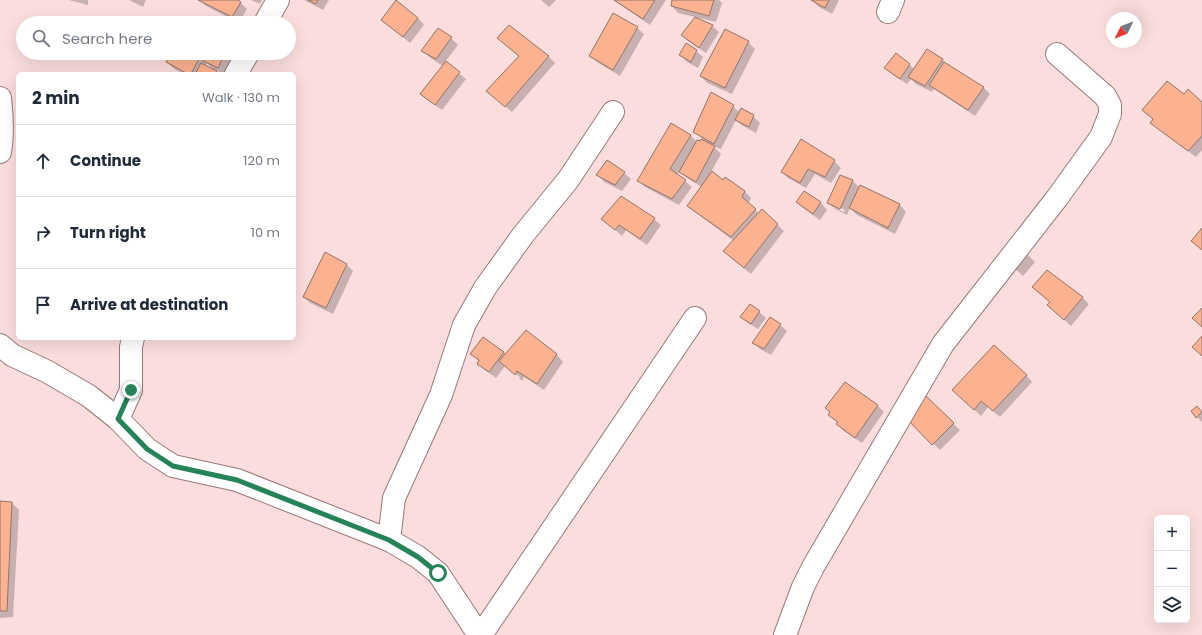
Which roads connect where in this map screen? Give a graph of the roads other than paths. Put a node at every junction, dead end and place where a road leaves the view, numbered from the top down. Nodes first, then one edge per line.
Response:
1 (278, 0) edge
2 (269, 16) edge
3 (1057, 54) dead end
4 (244, 60) edge
5 (237, 72) edge
6 (0, 98) edge
7 (613, 112) dead end
8 (0, 152) edge
9 (695, 318) dead end
10 (133, 340) edge
11 (0, 345) edge
12 (118, 419) junction
13 (389, 540) junction
14 (480, 635) edge
15 (785, 635) edge

1 - 2 street
3 - 15 street
4 - 5 street
6 - 8 street
7 - 13 street
9 - 14 street
10 - 12 street
11 - 12 street
12 - 13 street
13 - 14 street

